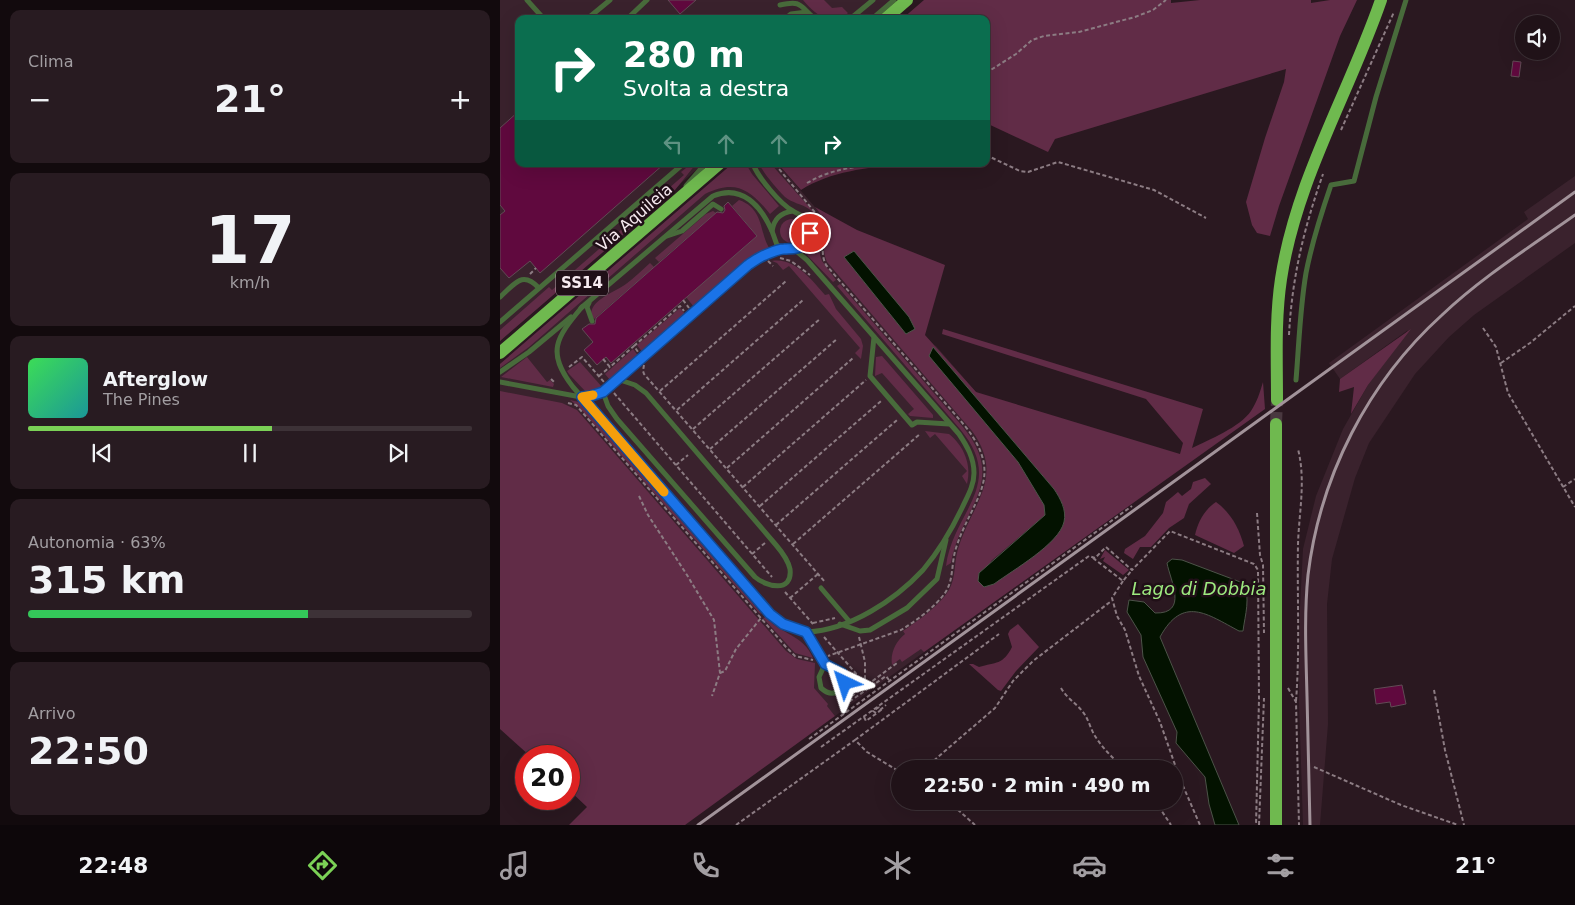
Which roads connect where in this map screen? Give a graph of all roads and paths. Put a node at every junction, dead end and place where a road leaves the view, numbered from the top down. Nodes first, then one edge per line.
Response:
1 (527, 0) edge
2 (610, 0) edge
3 (647, 0) edge
4 (873, 0) edge
5 (894, 0) edge
6 (907, 0) edge
7 (1166, 0) edge
8 (1381, 0) edge
9 (1406, 0) edge
10 (780, 5) dead end
11 (807, 12) junction
12 (540, 15) edge
13 (592, 15) edge
14 (631, 15) edge
15 (790, 15) edge
16 (811, 15) edge
17 (855, 15) edge
18 (877, 15) edge
19 (890, 15) edge
20 (990, 70) edge
21 (990, 157) edge
22 (680, 167) edge
23 (702, 167) edge
24 (716, 167) edge
25 (755, 167) edge
26 (777, 167) edge
27 (854, 167) edge
28 (807, 182) dead end
29 (721, 209) dead end
30 (793, 211) junction
31 (664, 212) junction
32 (1206, 218) dead end
33 (772, 231) junction
34 (664, 237) junction
35 (784, 249) junction
36 (795, 250) junction
37 (768, 261) junction
38 (762, 264) dead end
39 (773, 266) dead end
40 (813, 278) dead end
41 (839, 280) junction
42 (786, 281) dead end
43 (539, 288) junction
44 (830, 288) junction
45 (500, 297) edge
46 (683, 300) dead end
47 (803, 300) dead end
48 (590, 302) junction
49 (1575, 306) edge
50 (582, 307) junction
51 (820, 319) dead end
52 (592, 321) dead end
53 (500, 322) edge
54 (1483, 328) dead end
55 (874, 337) junction
56 (837, 339) dead end
57 (634, 346) junction
58 (500, 353) edge
59 (640, 353) dead end
60 (854, 358) dead end
61 (603, 359) dead end
62 (648, 362) dead end
63 (1501, 363) junction
64 (610, 367) junction
65 (500, 372) edge
66 (562, 373) junction
67 (598, 376) junction
68 (870, 376) junction
69 (551, 379) dead end
70 (617, 379) junction
71 (1296, 380) dead end
72 (500, 382) edge
73 (608, 387) junction
74 (603, 392) junction
75 (660, 392) junction
76 (886, 396) junction
77 (582, 397) junction
78 (1277, 400) tunnel mouth
79 (568, 403) dead end
80 (676, 410) junction
81 (630, 412) dead end
82 (903, 415) junction
83 (640, 424) junction
84 (949, 424) junction
85 (1276, 424) tunnel mouth
86 (693, 429) junction
87 (920, 434) dead end
88 (710, 449) junction
89 (1298, 449) dead end
90 (727, 468) junction
91 (1575, 479) edge
92 (743, 487) junction
93 (1564, 487) junction
94 (639, 496) dead end
95 (760, 506) junction
96 (1132, 506) dead end
97 (1575, 507) edge
98 (1257, 513) dead end
99 (776, 525) junction
100 (947, 538) junction
101 (793, 545) junction
102 (1091, 557) junction
103 (1132, 570) junction
104 (818, 574) junction
105 (1123, 581) junction
106 (780, 586) junction
107 (829, 586) dead end
108 (821, 588) dead end
109 (790, 598) junction
110 (1110, 602) dead end
111 (844, 615) junction
112 (759, 620) dead end
113 (850, 621) junction
114 (812, 623) junction
115 (840, 624) junction
116 (818, 630) junction
117 (806, 632) junction
118 (999, 634) dead end
119 (1264, 639) dead end
120 (838, 652) junction
121 (831, 655) dead end
122 (814, 660) dead end
123 (897, 663) dead end
124 (825, 664) junction
125 (720, 673) junction
126 (889, 680) junction
127 (1286, 683) dead end
128 (866, 686) junction
129 (1061, 688) dead end
130 (1434, 690) dead end
131 (1264, 694) dead end
132 (712, 696) dead end
133 (850, 701) junction
134 (1296, 702) junction
135 (886, 705) dead end
136 (854, 706) junction
137 (863, 717) junction
138 (809, 738) dead end
139 (855, 740) junction
140 (821, 748) dead end
141 (934, 760) edge
142 (1115, 760) edge
143 (891, 767) edge
144 (1314, 767) dead end
145 (958, 810) edge
146 (1161, 810) edge
147 (736, 825) edge
148 (975, 825) edge
149 (1171, 825) edge
150 (1200, 825) edge
151 (1257, 825) edge
152 (1276, 825) edge
153 (1299, 825) edge
154 (1458, 825) edge
155 (1464, 825) edge

1 - 12 lane
2 - 13 lane
3 - 14 lane
4 - 17 lane
5 - 18 lane
6 - 19 main road
7 - 20 path
8 - 78 main road
9 - 71 lane
10 - 11 lane
11 - 15 lane
11 - 16 lane
21 - 32 path
22 - 43 lane
23 - 31 lane
24 - 31 main road, Via Aquileia / SS14
25 - 30 lane
26 - 41 path
27 - 28 path
29 - 34 lane
30 - 33 lane
30 - 36 lane
31 - 58 main road, Via Aquileia / SS14
33 - 34 lane
33 - 35 lane
34 - 48 lane
35 - 36 lane
35 - 70 lane
36 - 44 lane
37 - 38 path
37 - 39 path
37 - 40 path
41 - 44 path
41 - 120 path
42 - 75 path
43 - 45 lane
43 - 53 lane
44 - 55 lane
46 - 57 path
47 - 80 path
48 - 50 lane
48 - 52 lane
49 - 63 path
50 - 65 lane
50 - 66 lane
51 - 86 path
54 - 63 path
55 - 68 lane
55 - 84 lane
56 - 88 path
57 - 59 path
57 - 64 path
60 - 90 path
61 - 64 path
62 - 75 path
63 - 93 path
64 - 67 path
66 - 67 path
66 - 69 path
66 - 77 lane
67 - 73 path
68 - 76 lane
68 - 92 path
70 - 73 lane
70 - 106 lane
72 - 77 lane
73 - 74 lane
73 - 83 path
74 - 77 lane
74 - 106 lane
75 - 80 path
76 - 82 lane
76 - 95 path
77 - 117 lane
79 - 122 path
80 - 86 path
81 - 83 path
82 - 84 lane
82 - 99 path
83 - 106 path
84 - 100 lane
85 - 152 main road
86 - 88 path
87 - 101 path
88 - 90 path
89 - 134 path
90 - 92 path
91 - 93 path
92 - 95 path
93 - 97 path
94 - 125 path
95 - 99 path
96 - 126 path
98 - 119 path
99 - 101 path
100 - 113 lane
100 - 115 lane
101 - 104 path
102 - 103 path
102 - 105 path
102 - 137 path
103 - 105 path
103 - 151 path
104 - 107 path
104 - 109 path
105 - 150 path
106 - 109 path
108 - 111 lane
109 - 114 path
110 - 141 path
111 - 113 lane
111 - 114 path
112 - 125 path
113 - 115 lane
114 - 116 path
115 - 116 lane
116 - 117 lane
116 - 120 path
117 - 124 lane
118 - 139 path
120 - 121 path
120 - 128 path
123 - 128 path
124 - 124 lane
125 - 132 path
126 - 133 path
126 - 136 path
127 - 134 path
128 - 133 path
129 - 142 path
130 - 155 path
131 - 151 path
133 - 136 path
134 - 153 path
135 - 137 path
136 - 138 path
137 - 140 path
139 - 143 path
139 - 147 path
144 - 154 path
145 - 148 path
146 - 149 path

